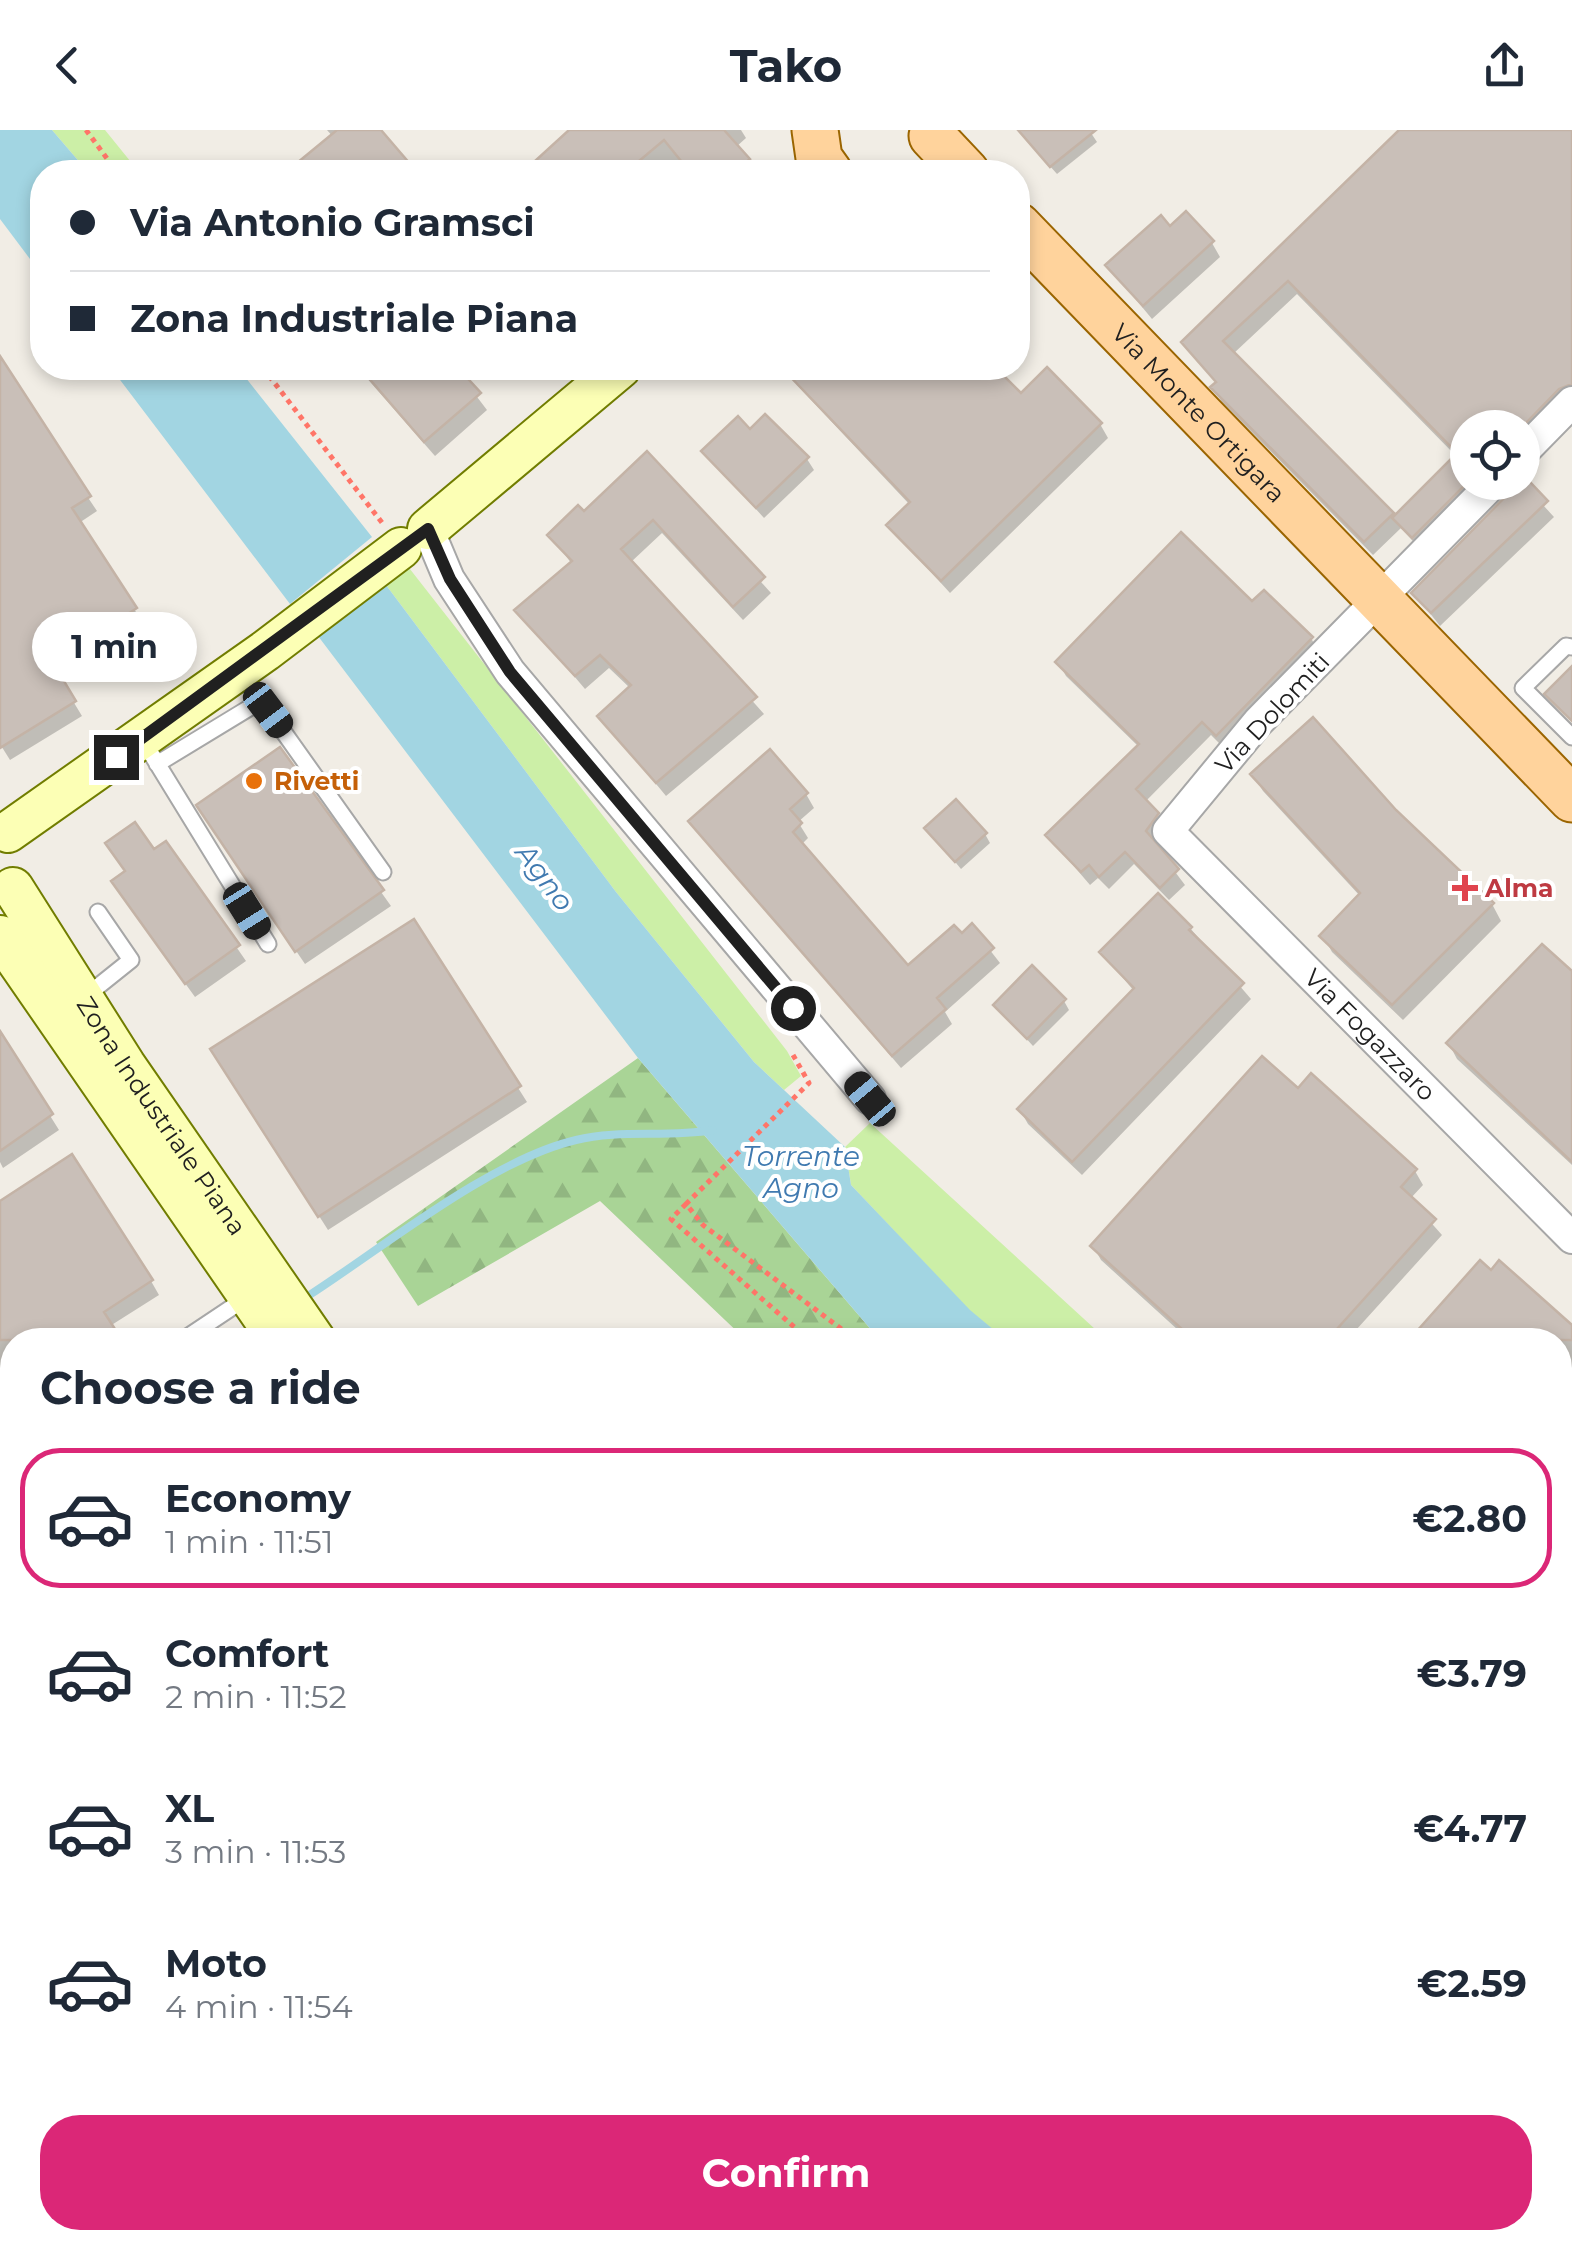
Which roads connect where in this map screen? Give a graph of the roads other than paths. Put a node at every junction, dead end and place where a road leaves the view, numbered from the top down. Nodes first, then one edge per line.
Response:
1 (927, 146) edge
2 (948, 160) edge
3 (1030, 238) edge
4 (606, 380) edge
5 (1572, 402) edge
6 (1540, 435) edge
7 (1477, 500) edge
8 (415, 538) junction
9 (1380, 600) junction
10 (1572, 646) edge
11 (1572, 737) edge
12 (150, 751) junction
13 (1572, 799) edge
14 (4, 829) edge
15 (1168, 831) joint
16 (383, 872) dead end
17 (7, 895) edge
18 (98, 912) dead end
19 (0, 936) edge
20 (268, 944) dead end
21 (82, 999) junction
22 (870, 1099) dead end
23 (1572, 1238) edge
24 (249, 1296) junction
25 (201, 1328) edge
26 (271, 1328) edge
27 (307, 1328) edge

1 - 2 main road
3 - 9 main road, Via Monte Ortigara
4 - 8 main road
5 - 6 street
7 - 9 street, Via Dolomiti
8 - 12 main road, Zona Industriale Piana
8 - 22 street
9 - 13 main road, Via Monte Ortigara
9 - 15 street, Via Dolomiti
10 - 11 lane
12 - 14 main road, Zona Industriale Piana
12 - 16 lane
12 - 20 lane
14 - 17 main road, Zona Industriale Piana
15 - 23 street, Via Fogazzaro
17 - 21 main road, Zona Industriale Piana
18 - 21 lane
19 - 24 main road, Zona Industriale Piana
21 - 27 main road, Zona Industriale Piana
24 - 25 lane
24 - 26 main road, Zona Industriale Piana

